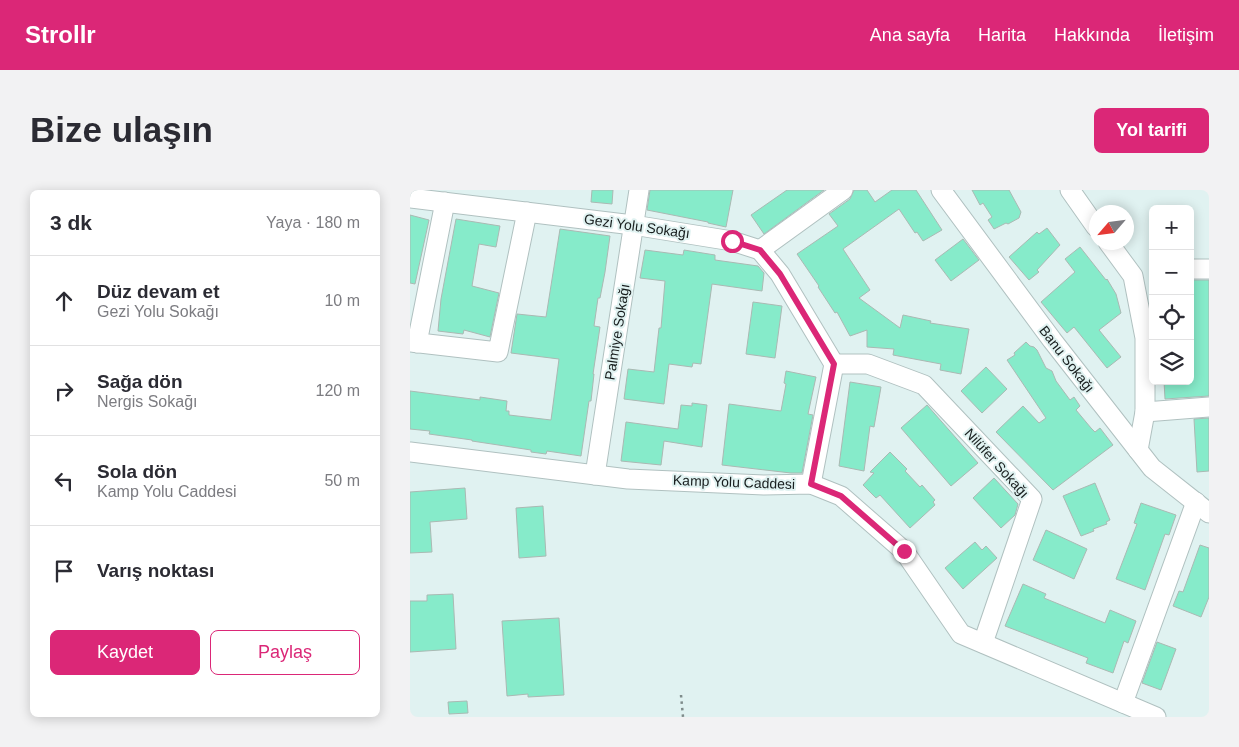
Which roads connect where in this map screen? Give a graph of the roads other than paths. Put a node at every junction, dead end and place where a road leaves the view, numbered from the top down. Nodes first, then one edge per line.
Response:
1 (639, 190) edge
2 (843, 190) edge
3 (941, 190) edge
4 (1070, 190) edge
5 (410, 198) edge
6 (445, 202) junction
7 (527, 212) junction
8 (1089, 217) edge
9 (634, 225) junction
10 (760, 250) junction
11 (1114, 250) edge
12 (1194, 269) edge
13 (1209, 269) edge
14 (414, 343) edge
15 (834, 364) junction
16 (1209, 408) edge
17 (1145, 412) junction
18 (1138, 450) junction
19 (410, 452) edge
20 (596, 475) junction
21 (811, 484) junction
22 (1202, 508) edge
23 (984, 644) junction
24 (1123, 703) junction
25 (1156, 717) edge

1 - 9 street, Palmiye Sokağı
2 - 10 street
3 - 18 street, Banu Sokağı
4 - 8 street
5 - 6 street, Gezi Yolu Sokağı
6 - 7 street, Gezi Yolu Sokağı
6 - 14 street
7 - 9 street, Gezi Yolu Sokağı
7 - 14 street
9 - 10 street, Gezi Yolu Sokağı
9 - 20 street, Palmiye Sokağı
10 - 15 street
11 - 17 street
12 - 13 street
15 - 21 street
15 - 23 street, Nilüfer Sokağı
16 - 17 street
17 - 18 street
18 - 22 street, Banu Sokağı
19 - 20 street, Kamp Yolu Caddesi
20 - 21 street, Kamp Yolu Caddesi
21 - 23 street, Kamp Yolu Caddesi
22 - 24 street
23 - 24 street, Kamp Yolu Caddesi
24 - 25 street, Kamp Yolu Caddesi

